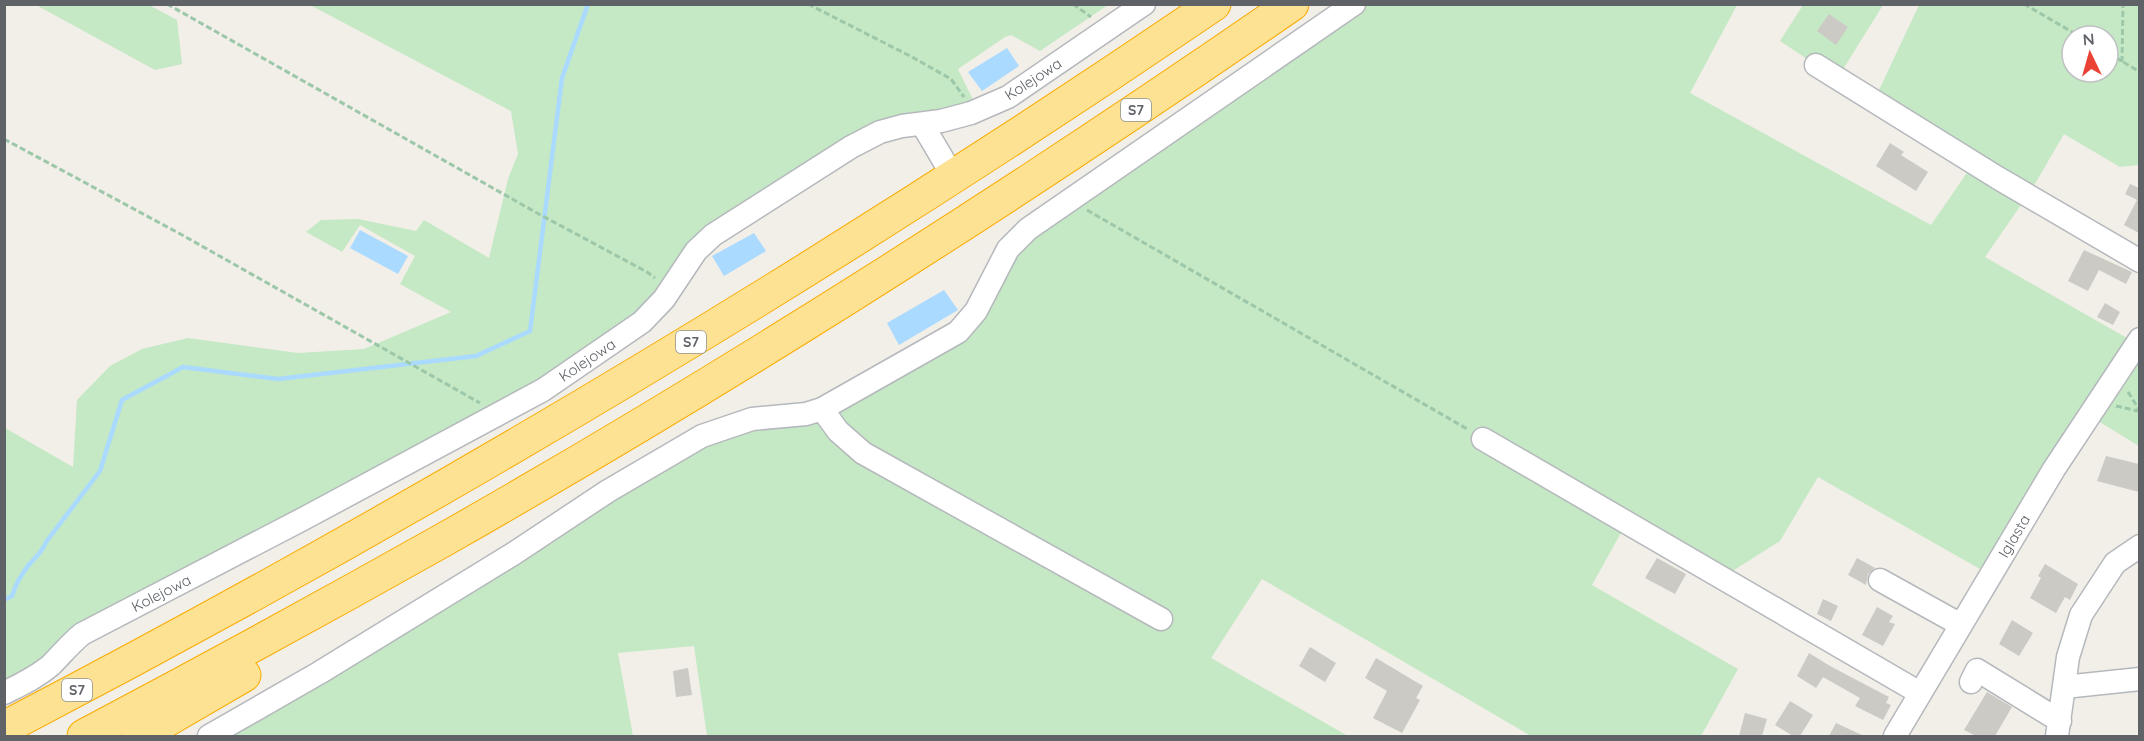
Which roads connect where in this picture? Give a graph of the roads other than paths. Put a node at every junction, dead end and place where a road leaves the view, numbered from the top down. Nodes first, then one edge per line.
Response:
1 (1144, 4) edge
2 (1215, 4) edge
3 (1292, 4) edge
4 (1354, 4) edge
5 (1816, 65) dead end
6 (924, 123) junction
7 (954, 178) junction
8 (2139, 261) edge
9 (2139, 339) edge
10 (822, 409) junction
11 (1483, 439) road end
12 (527, 491) junction
13 (2139, 546) edge
14 (1880, 580) dead end
15 (1161, 619) dead end
16 (1961, 625) junction
17 (2139, 679) edge
18 (1971, 682) dead end
19 (2064, 687) junction
20 (4, 693) edge
21 (1920, 693) junction
22 (4, 728) edge
23 (2058, 729) edge
24 (84, 736) edge
25 (139, 736) edge
26 (209, 736) edge
27 (1895, 736) edge

1 - 6 street, Kolejowa
2 - 7 highway, S7
3 - 12 highway, S7
4 - 10 street
5 - 8 street
6 - 7 street
6 - 20 street, Kolejowa
7 - 22 highway, S7
9 - 16 street, Iglasta
10 - 15 street
10 - 26 street
11 - 21 street
12 - 24 highway, S7
12 - 25 highway
13 - 19 street
14 - 16 street
16 - 21 street, Iglasta
17 - 19 street
18 - 23 street
19 - 23 street
21 - 27 street, Iglasta

